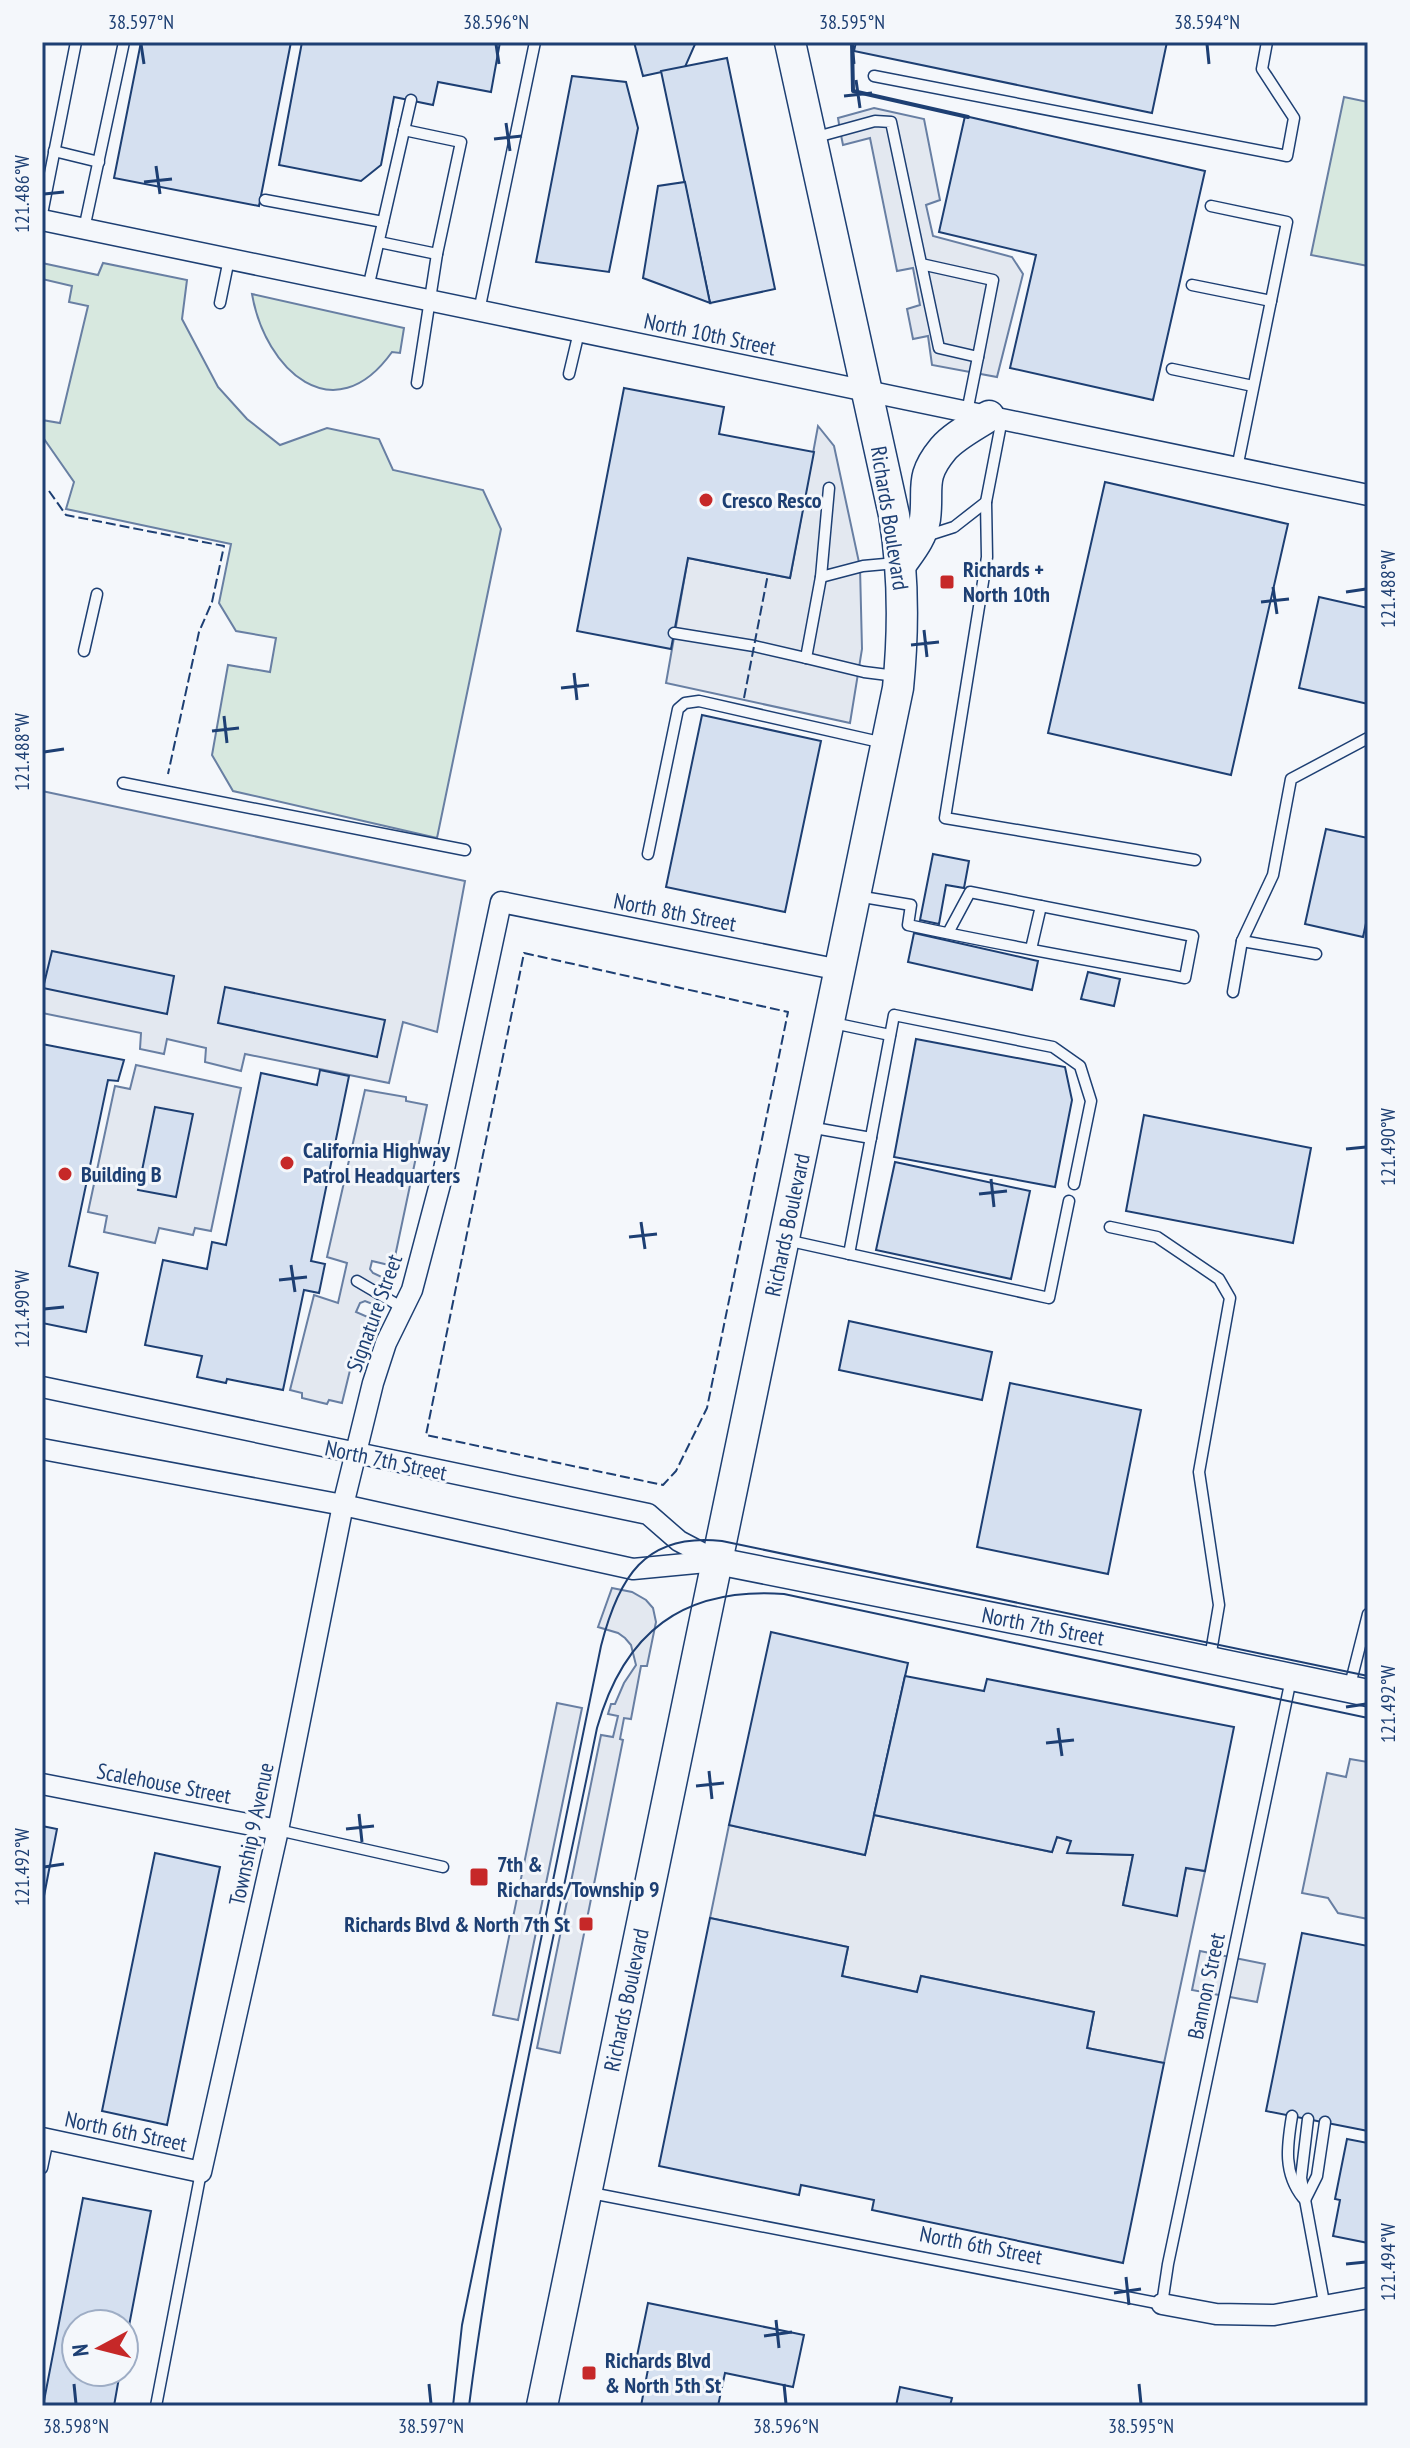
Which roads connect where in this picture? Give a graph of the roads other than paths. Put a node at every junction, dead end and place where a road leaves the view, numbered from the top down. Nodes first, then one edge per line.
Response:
1 (76, 42) edge
2 (124, 42) edge
3 (535, 42) edge
4 (790, 42) edge
5 (1267, 42) edge
6 (874, 76) dead end
7 (411, 100) dead end
8 (404, 130) junction
9 (811, 139) junction
10 (54, 151) junction
11 (99, 162) junction
12 (265, 200) dead end
13 (1211, 206) dead end
14 (42, 214) edge
15 (42, 220) edge
16 (383, 222) junction
17 (84, 229) junction
18 (379, 242) junction
19 (437, 254) junction
20 (229, 259) junction
21 (921, 264) junction
22 (1192, 285) dead end
23 (368, 288) junction
24 (429, 301) junction
25 (1271, 301) junction
26 (220, 303) dead end
27 (479, 311) junction
28 (579, 332) junction
29 (978, 357) junction
30 (1172, 369) dead end
31 (569, 374) dead end
32 (417, 383) dead end
33 (1253, 386) junction
34 (867, 391) junction
35 (986, 416) junction
36 (1237, 468) junction
37 (829, 488) dead end
38 (1368, 495) edge
39 (986, 502) junction
40 (911, 551) junction
41 (821, 577) junction
42 (97, 594) dead end
43 (674, 633) dead end
44 (84, 651) dead end
45 (806, 658) junction
46 (899, 677) junction
47 (1368, 738) edge
48 (886, 744) junction
49 (123, 783) dead end
50 (465, 850) dead end
51 (648, 854) dead end
52 (1195, 860) dead end
53 (855, 896) junction
54 (501, 902) joint
55 (1041, 906) junction
56 (948, 933) junction
57 (1242, 941) junction
58 (1031, 949) junction
59 (1316, 954) dead end
60 (840, 970) junction
61 (1233, 992) dead end
62 (829, 1022) junction
63 (890, 1035) junction
64 (807, 1126) junction
65 (871, 1138) junction
66 (1074, 1184) dead end
67 (1069, 1201) dead end
68 (1110, 1227) dead end
69 (784, 1240) junction
70 (849, 1254) junction
71 (357, 1281) dead end
72 (403, 1308) junction
73 (42, 1387) edge
74 (42, 1449) edge
75 (355, 1455) junction
76 (343, 1505) junction
77 (717, 1561) junction
78 (1368, 1614) edge
79 (1209, 1660) junction
80 (1292, 1677) junction
81 (1359, 1691) edge
82 (42, 1784) edge
83 (278, 1830) junction
84 (443, 1867) dead end
85 (1292, 2116) dead end
86 (1308, 2119) dead end
87 (1325, 2122) dead end
88 (45, 2138) edge
89 (42, 2168) edge
90 (201, 2172) junction
91 (586, 2192) junction
92 (1305, 2200) junction
93 (1368, 2298) edge
94 (1162, 2304) junction
95 (1325, 2308) junction
96 (156, 2406) edge
97 (542, 2406) edge

1 - 10 lane
2 - 11 lane
3 - 27 lane
4 - 9 main road, Richards Boulevard
5 - 6 lane
7 - 8 lane
8 - 16 lane
8 - 19 lane
9 - 21 lane
9 - 34 main road, Richards Boulevard
10 - 11 lane
10 - 14 lane
11 - 17 lane
12 - 16 lane
13 - 25 lane
15 - 17 street, North 10th Street
16 - 18 lane
17 - 20 street, North 10th Street
18 - 19 lane
18 - 23 lane
19 - 24 lane
20 - 23 street, North 10th Street
20 - 26 lane
21 - 29 lane
21 - 29 lane
22 - 25 lane
23 - 24 street, North 10th Street
24 - 27 street, North 10th Street
24 - 32 lane
25 - 33 lane
27 - 28 street, North 10th Street
28 - 31 lane
28 - 34 street, North 10th Street
29 - 35 lane
30 - 33 lane
33 - 36 lane
34 - 35 street, North 10th Street
34 - 40 main road, Richards Boulevard
35 - 36 street, North 10th Street
35 - 39 lane
35 - 40 main road
36 - 38 street, North 10th Street
37 - 41 lane
39 - 40 lane
39 - 52 lane
40 - 41 lane
40 - 46 main road, Richards Boulevard
41 - 45 lane
42 - 44 lane
43 - 45 lane
45 - 46 lane
46 - 48 main road, Richards Boulevard
47 - 57 lane
48 - 51 lane
48 - 53 main road, Richards Boulevard
49 - 50 lane
53 - 56 lane
53 - 60 main road, Richards Boulevard
54 - 60 street, North 8th Street
54 - 72 street, Signature Street
55 - 56 lane
55 - 58 lane
55 - 58 lane
56 - 58 lane
57 - 59 lane
57 - 61 lane
60 - 62 main road, Richards Boulevard
62 - 63 lane
62 - 64 main road, Richards Boulevard
63 - 65 lane
63 - 66 lane
64 - 65 lane
64 - 69 main road, Richards Boulevard
65 - 70 lane
67 - 70 lane
68 - 79 lane
69 - 70 lane
69 - 77 main road, Richards Boulevard
71 - 72 lane
72 - 75 street, Signature Street
73 - 75 street, North 7th Street
74 - 76 street, North 7th Street
75 - 76 street, Signature Street
75 - 77 street, North 7th Street
76 - 77 street, North 7th Street
76 - 83 street, Township 9 Avenue
77 - 79 main road, North 7th Street
77 - 91 main road, Richards Boulevard
78 - 81 lane
79 - 80 main road, North 7th Street
80 - 81 main road, North 7th Street
80 - 94 lane, Bannon Street
82 - 83 street, Scalehouse Street
83 - 84 lane
83 - 90 street, Township 9 Avenue
85 - 92 lane
86 - 92 lane
87 - 92 lane
88 - 89 lane
88 - 90 street, North 6th Street
90 - 96 lane
91 - 94 lane, North 6th Street
91 - 97 main road, Richards Boulevard
92 - 95 lane
93 - 95 street, North 6th Street
94 - 95 street, North 6th Street

